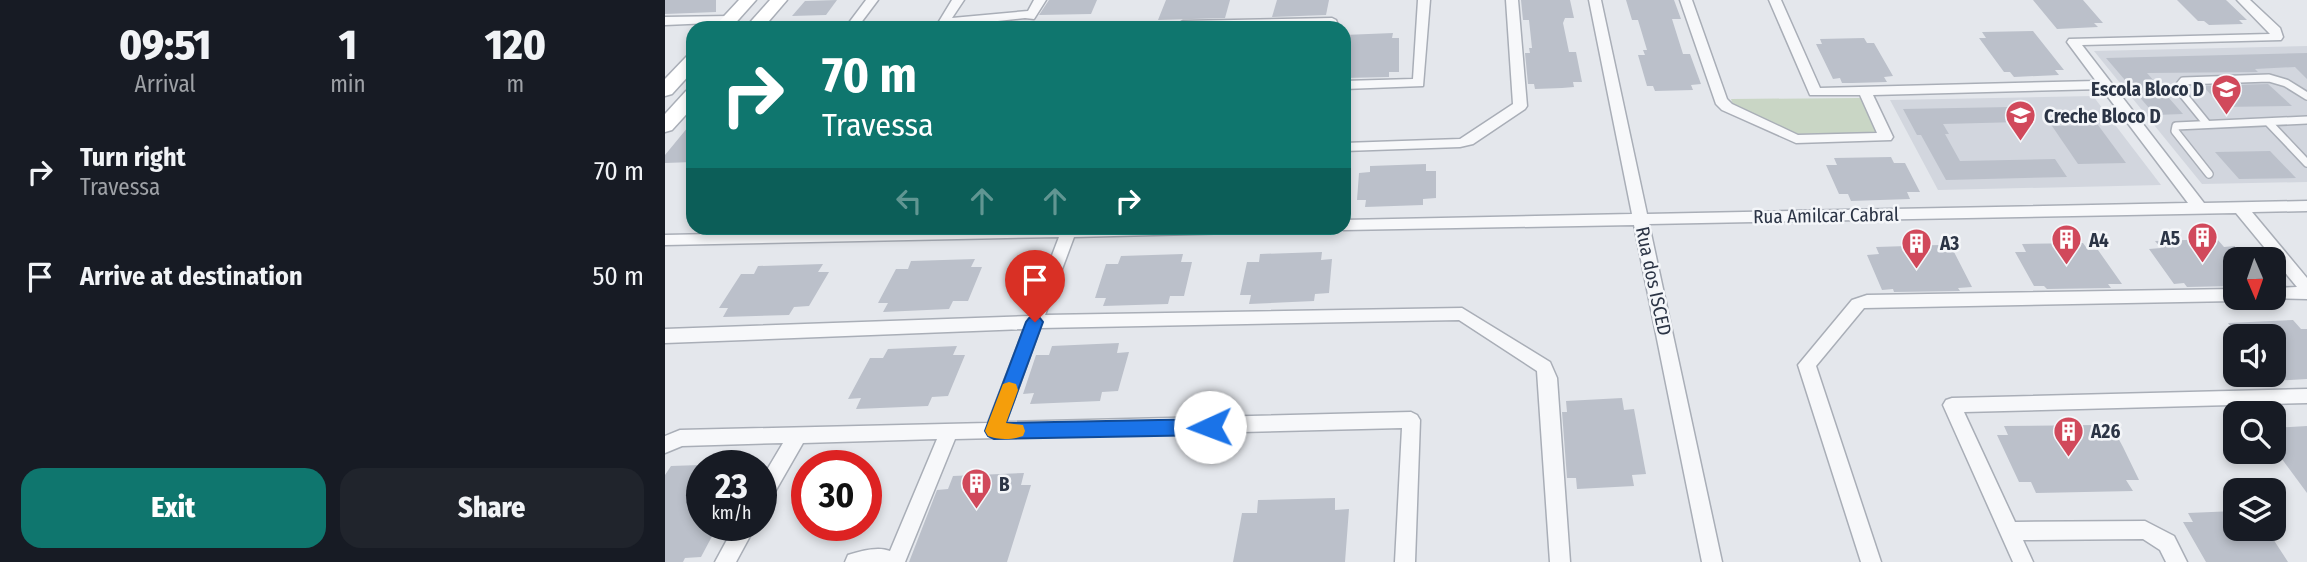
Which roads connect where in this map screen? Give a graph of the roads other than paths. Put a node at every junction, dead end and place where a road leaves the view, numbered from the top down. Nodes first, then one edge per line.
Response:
1 (748, 0) edge
2 (779, 0) edge
3 (872, 0) edge
4 (958, 0) edge
5 (1040, 0) edge
6 (1424, 0) edge
7 (1511, 0) edge
8 (1595, 0) edge
9 (1686, 0) edge
10 (1775, 0) edge
11 (2243, 0) edge
12 (665, 21) edge
13 (729, 21) edge
14 (760, 21) edge
15 (856, 21) edge
16 (944, 21) edge
17 (965, 21) edge
18 (686, 22) edge
19 (686, 68) edge
20 (1351, 85) edge
21 (2104, 85) junction
22 (665, 90) edge
23 (1864, 91) junction
24 (2307, 96) edge
25 (686, 103) edge
26 (2307, 120) edge
27 (2269, 123) junction
28 (2207, 124) junction
29 (665, 126) edge
30 (1351, 147) edge
31 (2307, 163) edge
32 (2209, 174) dead end
33 (2307, 206) edge
34 (2240, 207) junction
35 (2200, 208) junction
36 (1641, 219) junction
37 (1351, 225) edge
38 (917, 235) edge
39 (1067, 235) edge
40 (665, 240) edge
41 (2307, 291) edge
42 (2286, 293) edge
43 (2223, 295) edge
44 (1035, 322) junction
45 (665, 337) edge
46 (2307, 396) edge
47 (994, 431) junction
48 (949, 432) junction
49 (797, 436) junction
50 (665, 445) edge
51 (777, 470) edge
52 (2009, 531) junction
53 (737, 541) edge
54 (725, 562) edge
55 (855, 562) edge
56 (884, 562) edge
57 (895, 562) edge
58 (1405, 562) edge
59 (1560, 562) edge
60 (1712, 562) edge
61 (1871, 562) edge
62 (2023, 562) edge
63 (2177, 562) edge

1 - 13 street
2 - 14 street
3 - 15 street
4 - 16 street
5 - 17 street
6 - 20 street
7 - 30 street
8 - 36 street, Rua dos ISCED
9 - 23 street
10 - 23 street
11 - 21 street
12 - 18 street
19 - 22 street
21 - 23 street
21 - 35 street
24 - 28 lane
25 - 29 street
26 - 27 lane
27 - 28 lane
27 - 31 lane
28 - 32 lane
33 - 34 street, Rua Amilcar Cabral
34 - 35 street, Rua Amilcar Cabral
34 - 41 street
35 - 36 street, Rua Amilcar Cabral
36 - 37 street, Rua Amilcar Cabral
36 - 60 street, Rua dos ISCED
38 - 40 street
39 - 44 street
41 - 42 street
43 - 61 street
44 - 45 street
44 - 47 street
44 - 59 street
46 - 52 street
47 - 48 street
47 - 58 street
48 - 49 street
48 - 57 street
49 - 50 street
49 - 51 street
52 - 62 street
52 - 63 street
53 - 54 street
55 - 56 street

